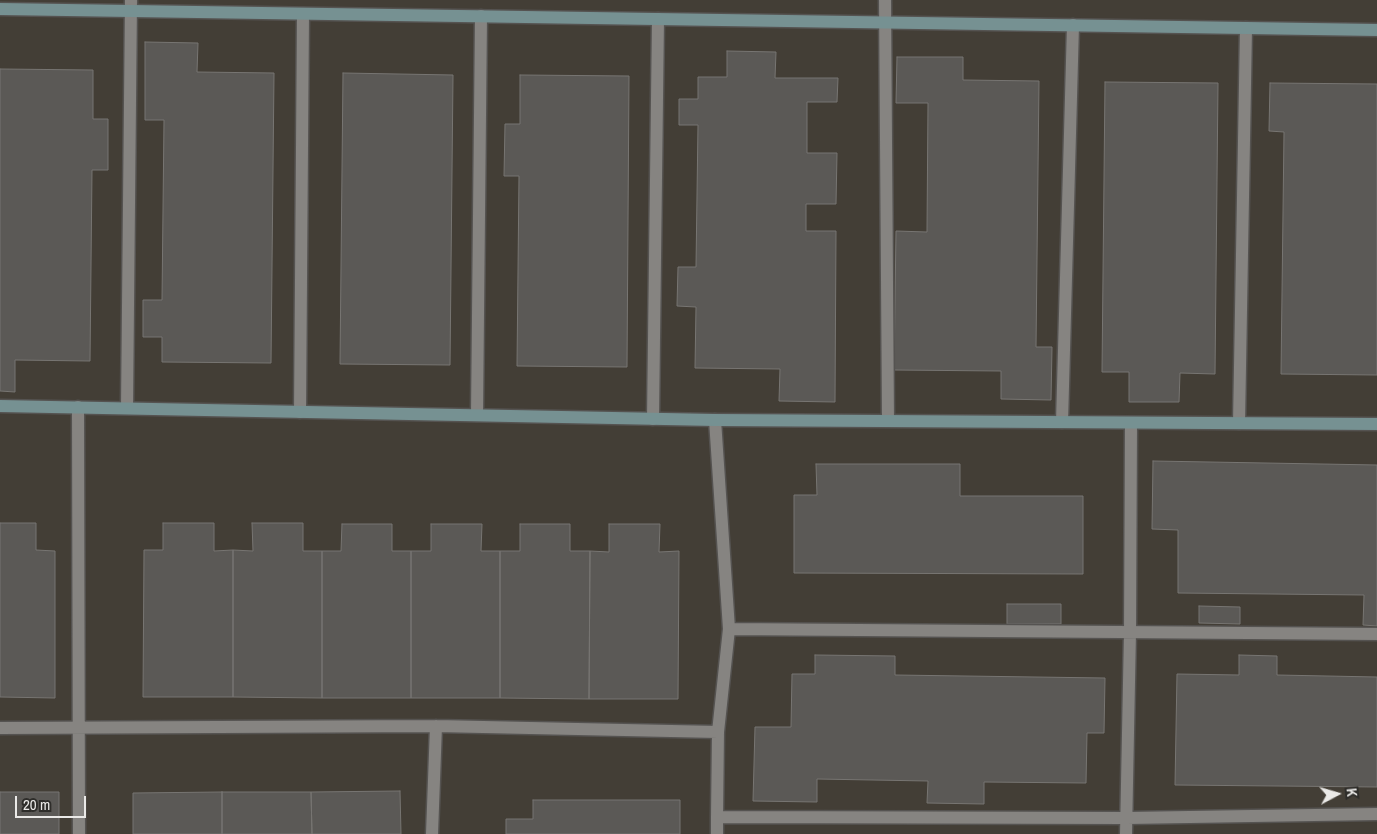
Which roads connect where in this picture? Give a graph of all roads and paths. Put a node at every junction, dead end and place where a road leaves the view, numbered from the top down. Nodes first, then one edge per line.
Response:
1 (885, 0) edge
2 (131, 6) edge
3 (0, 9) edge
4 (303, 14) junction
5 (481, 16) junction
6 (658, 19) junction
7 (885, 22) junction
8 (1073, 25) junction
9 (1246, 28) junction
10 (1377, 30) edge
11 (0, 406) edge
12 (78, 407) junction
13 (127, 408) junction
14 (300, 412) junction
15 (477, 415) junction
16 (653, 419) junction
17 (715, 420) junction
18 (888, 420) junction
19 (1062, 422) junction
20 (1131, 423) junction
21 (1239, 423) junction
22 (1377, 424) edge
23 (729, 629) junction
24 (1130, 632) junction
25 (1377, 634) edge
26 (436, 726) junction
27 (0, 728) edge
28 (78, 728) junction
29 (718, 732) junction
30 (1377, 814) edge
31 (717, 817) junction
32 (1127, 818) junction
33 (79, 834) edge
34 (432, 834) edge
35 (717, 834) edge
36 (1126, 834) edge

1 - 7 street
2 - 3 street
2 - 4 street
2 - 13 street
4 - 5 street
4 - 14 street
5 - 6 street
5 - 15 street
6 - 7 street
6 - 16 street
7 - 8 street
7 - 18 street
8 - 9 street
8 - 19 street
9 - 10 street
9 - 21 street
11 - 12 street
12 - 13 street
12 - 28 street
13 - 14 street
14 - 15 street
15 - 16 street
16 - 17 street
17 - 18 street
17 - 23 street
18 - 19 street
19 - 20 street
20 - 21 street
20 - 24 street
21 - 22 street
23 - 24 street
23 - 29 street
24 - 25 street
24 - 32 street
26 - 28 street
26 - 29 street
26 - 34 street
27 - 28 street
28 - 33 street
29 - 31 street
30 - 32 street
31 - 32 street
31 - 35 street
32 - 36 street

